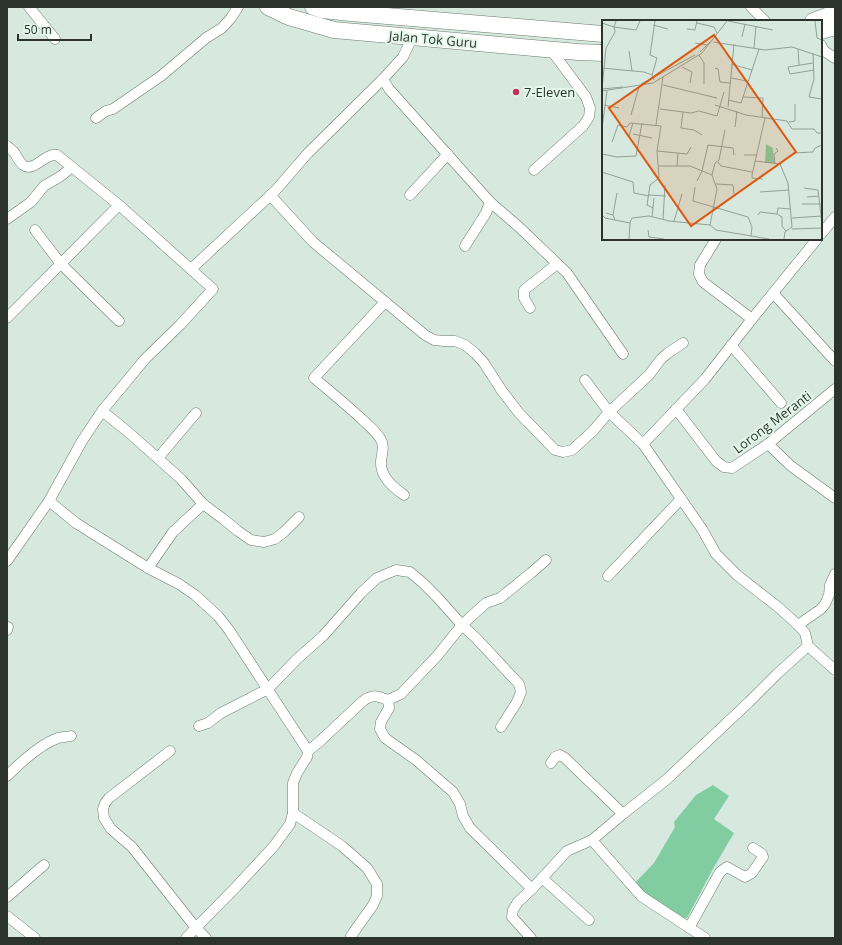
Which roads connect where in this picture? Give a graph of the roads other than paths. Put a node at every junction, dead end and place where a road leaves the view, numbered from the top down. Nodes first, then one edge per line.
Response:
1 (29, 7) edge
2 (238, 7) edge
3 (268, 7) edge
4 (313, 7) edge
5 (751, 7) edge
6 (351, 10) edge
7 (835, 13) edge
8 (764, 20) edge
9 (816, 20) edge
10 (515, 27) junction
11 (835, 27) edge
12 (822, 31) edge
13 (602, 34) edge
14 (412, 38) junction
15 (56, 39) dead end
16 (514, 46) junction
17 (822, 47) edge
18 (551, 50) junction
19 (602, 53) edge
20 (835, 58) edge
21 (383, 79) junction
22 (96, 118) dead end
23 (7, 146) edge
24 (448, 154) junction
25 (72, 167) junction
26 (534, 170) dead end
27 (410, 195) dead end
28 (270, 196) junction
29 (490, 202) junction
30 (119, 205) junction
31 (7, 219) edge
32 (833, 224) edge
33 (35, 230) dead end
34 (822, 233) edge
35 (715, 240) edge
36 (816, 240) edge
37 (466, 246) dead end
38 (61, 264) junction
39 (557, 264) junction
40 (191, 269) junction
41 (774, 294) junction
42 (385, 302) junction
43 (530, 308) dead end
44 (7, 318) edge
45 (752, 319) junction
46 (119, 321) dead end
47 (683, 343) dead end
48 (731, 345) junction
49 (623, 354) dead end
50 (835, 361) edge
51 (585, 380) dead end
52 (835, 390) edge
53 (781, 403) dead end
54 (676, 409) junction
55 (102, 411) junction
56 (609, 412) junction
57 (196, 413) dead end
58 (643, 444) junction
59 (768, 444) junction
60 (158, 458) junction
61 (404, 495) dead end
62 (835, 498) edge
63 (681, 499) junction
64 (48, 501) junction
65 (203, 504) junction
66 (299, 517) dead end
67 (546, 560) dead end
68 (7, 561) edge
69 (148, 568) junction
70 (835, 574) edge
71 (608, 576) dead end
72 (462, 625) junction
73 (798, 625) junction
74 (808, 646) junction
75 (835, 670) edge
76 (268, 689) junction
77 (388, 700) junction
78 (198, 726) dead end
79 (502, 727) dead end
80 (71, 736) dead end
81 (170, 751) dead end
82 (308, 751) junction
83 (551, 763) dead end
84 (7, 776) edge
85 (293, 813) junction
86 (622, 814) junction
87 (592, 840) junction
88 (753, 848) dead end
89 (44, 865) dead end
90 (542, 878) junction
91 (532, 889) junction
92 (7, 897) edge
93 (7, 916) edge
94 (588, 920) dead end
95 (196, 928) junction
96 (689, 928) junction
97 (351, 936) dead end
98 (35, 938) edge
99 (186, 938) edge
100 (206, 938) edge
101 (531, 938) edge
102 (705, 938) edge

1 - 15 street
2 - 22 street
3 - 14 main road, Jalan Tok Guru
4 - 6 main road, Jalan Tok Guru
5 - 8 street
6 - 10 main road, Jalan Tok Guru
7 - 9 main road
10 - 13 main road, Jalan Tok Guru
10 - 16 main road
11 - 12 main road
14 - 16 main road, Jalan Tok Guru
14 - 21 street
16 - 18 main road, Jalan Tok Guru
17 - 20 street
18 - 19 main road, Jalan Tok Guru
18 - 26 street
21 - 24 street
21 - 28 street
23 - 25 street
24 - 27 street
24 - 29 street
25 - 30 street
25 - 31 street
28 - 40 street
28 - 42 street
29 - 37 street
29 - 39 street
30 - 38 street
30 - 40 street
32 - 34 street
33 - 38 street
35 - 45 street
36 - 41 street
38 - 44 street
38 - 46 street
39 - 43 street
39 - 49 street
40 - 55 street
41 - 45 street
41 - 50 street
42 - 56 street
42 - 61 street
45 - 48 street
47 - 56 street
48 - 53 street
48 - 54 street
51 - 56 street
52 - 59 street, Lorong Meranti
54 - 58 street
54 - 59 street, Lorong Meranti
55 - 60 street
55 - 64 street
56 - 58 street
57 - 60 street
58 - 63 street
59 - 62 street
60 - 65 street
63 - 71 street
63 - 73 street
64 - 68 street
64 - 69 street
65 - 66 street
65 - 69 street
67 - 72 street
69 - 76 street
70 - 73 street
72 - 76 street
72 - 77 street
72 - 79 street
73 - 74 street
74 - 75 street
74 - 86 street
76 - 78 street
76 - 82 street
77 - 82 street
77 - 91 street
80 - 84 street
81 - 95 street
82 - 85 street
83 - 86 street
85 - 95 street
85 - 97 street
86 - 87 street
87 - 90 street
87 - 96 street
88 - 96 street
89 - 92 street
90 - 91 street
90 - 94 street
91 - 101 street
93 - 98 street
95 - 99 street
95 - 100 street
96 - 102 street

